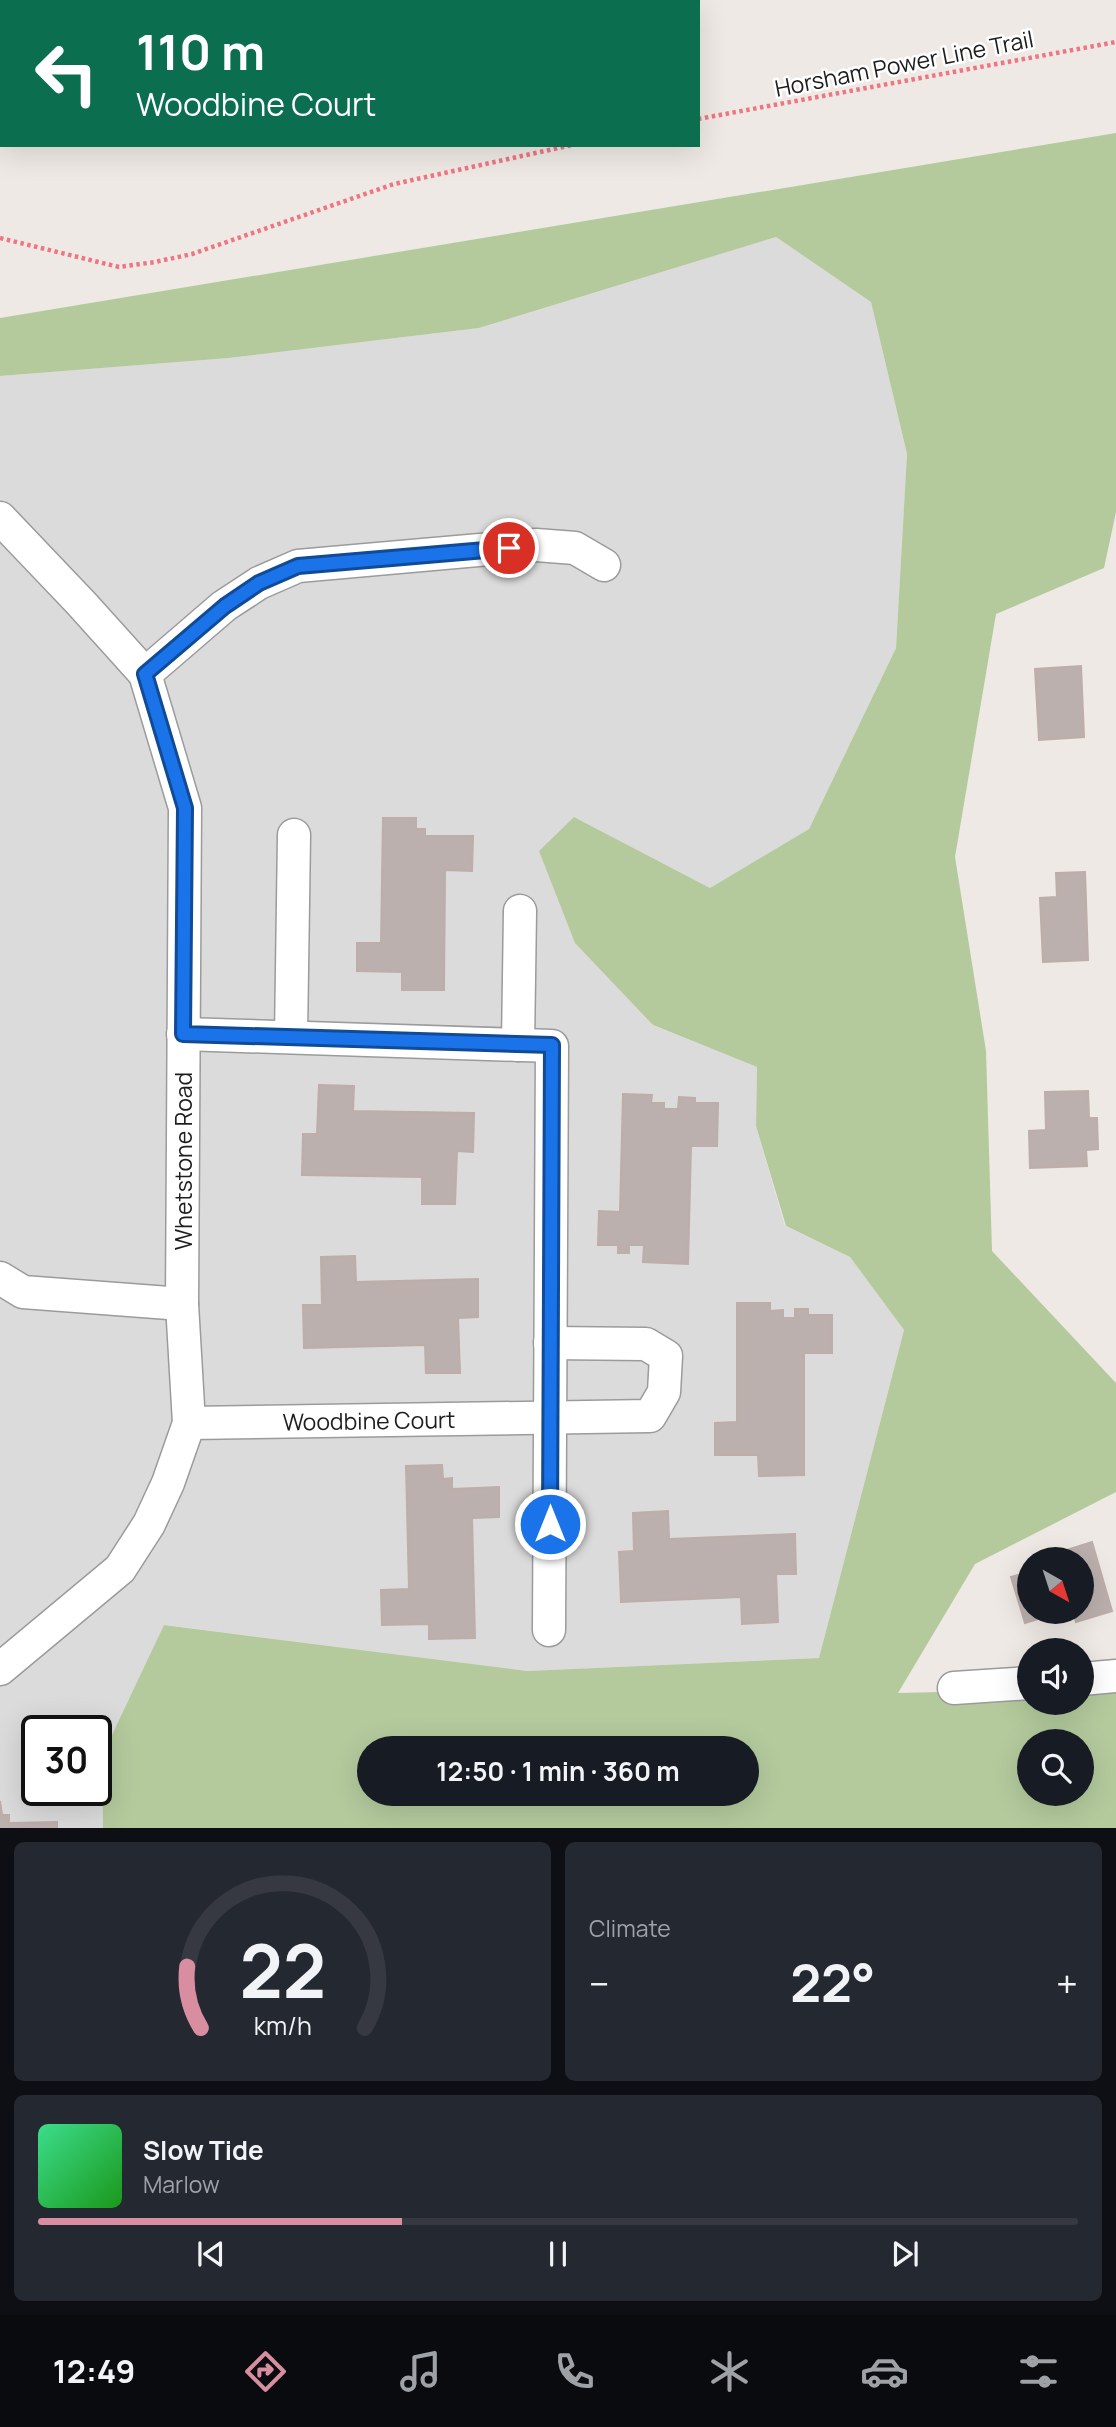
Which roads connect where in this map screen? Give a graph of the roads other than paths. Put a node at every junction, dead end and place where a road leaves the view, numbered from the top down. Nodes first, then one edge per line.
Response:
1 (1, 520) edge
2 (604, 565) dead end
3 (145, 674) junction
4 (294, 835) dead end
5 (520, 911) dead end
6 (183, 1034) junction
7 (291, 1037) junction
8 (518, 1045) junction
9 (0, 1278) edge
10 (182, 1304) junction
11 (550, 1343) junction
12 (550, 1418) junction
13 (189, 1423) junction
14 (549, 1630) dead end
15 (0, 1669) edge
16 (1116, 1676) edge
17 (1094, 1678) edge
18 (1017, 1683) edge
19 (954, 1688) dead end

1 - 3 street, Whetstone Road
2 - 3 street
3 - 6 street, Whetstone Road
4 - 7 street
5 - 8 street
6 - 7 street
6 - 10 street, Whetstone Road
7 - 8 street
8 - 11 street
9 - 10 street
10 - 13 street, Whetstone Road
11 - 12 street
11 - 12 street, Woodbine Court
12 - 13 street, Woodbine Court
12 - 14 street
13 - 15 street, Whetstone Road
16 - 17 street
18 - 19 street

